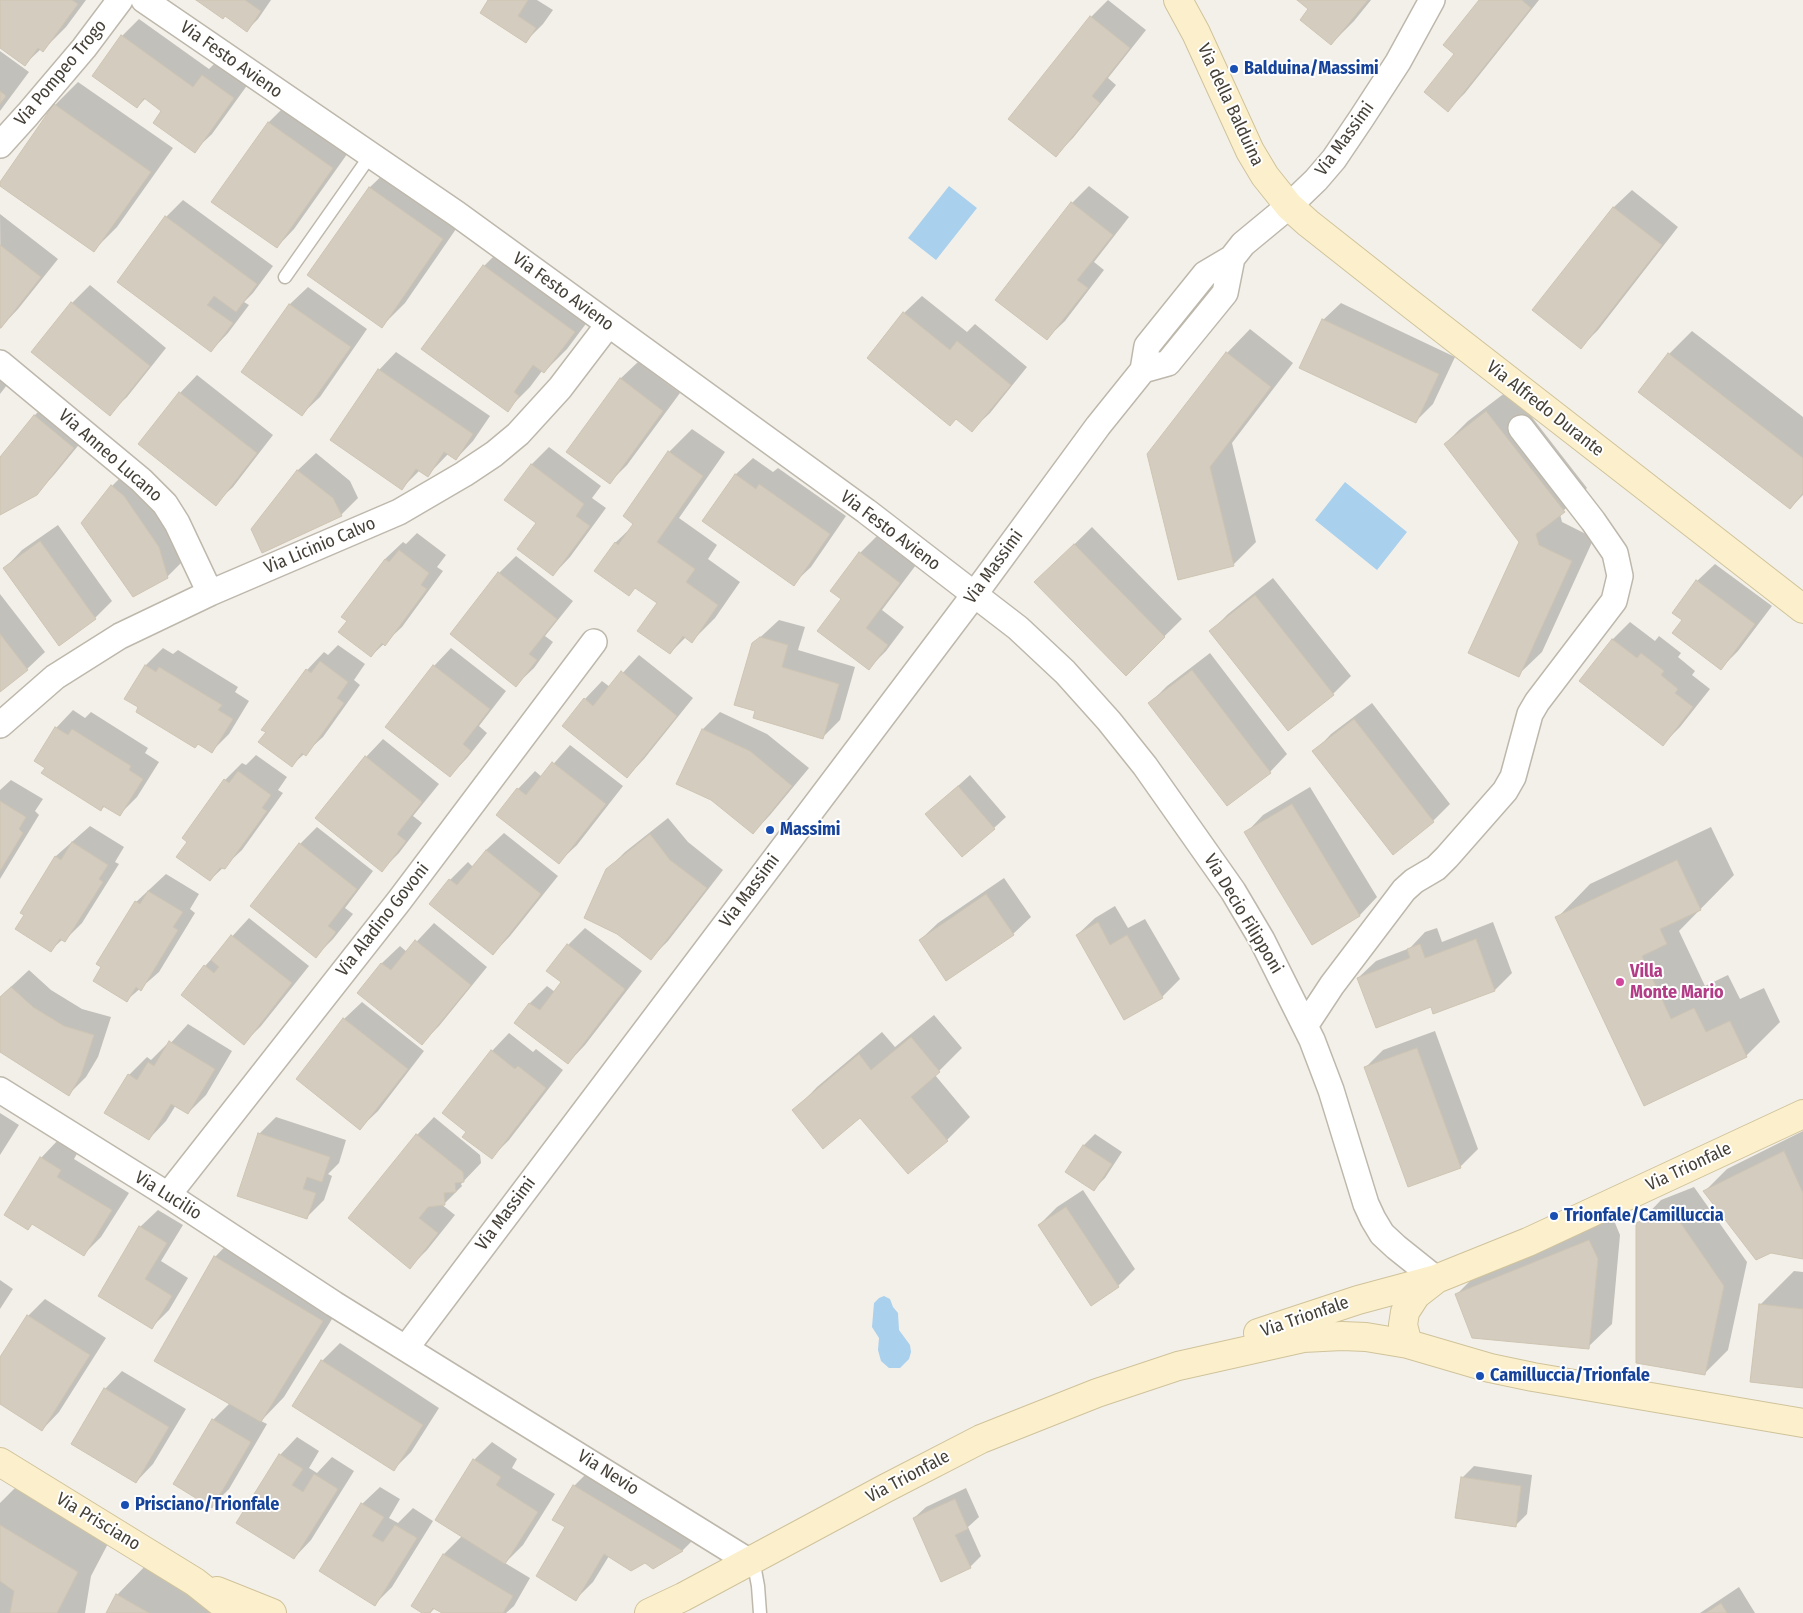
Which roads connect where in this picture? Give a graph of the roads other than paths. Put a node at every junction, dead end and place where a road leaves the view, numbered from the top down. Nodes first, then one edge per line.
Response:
1 (120, 0) edge
2 (144, 0) edge
3 (1178, 0) edge
4 (1432, 0) edge
5 (0, 145) edge
6 (370, 156) junction
7 (1289, 206) junction
8 (285, 277) dead end
9 (608, 325) junction
10 (0, 363) edge
11 (1521, 428) dead end
12 (210, 593) junction
13 (974, 595) junction
14 (1803, 609) edge
15 (594, 642) dead end
16 (1, 723) edge
17 (1305, 1026) junction
18 (0, 1090) edge
19 (1803, 1114) edge
20 (168, 1195) junction
21 (1436, 1279) junction
22 (1408, 1344) junction
23 (406, 1348) junction
24 (1178, 1366) junction
25 (1803, 1423) edge
26 (0, 1462) edge
27 (750, 1562) junction
28 (195, 1582) junction
29 (234, 1613) edge
30 (272, 1613) edge
31 (649, 1613) edge
32 (760, 1613) edge

1 - 5 street, Via Pompeo Trogo
2 - 6 street, Via Festo Avieno
3 - 7 main road, Via della Balduina
4 - 7 street, Via Massimi
6 - 8 lane
6 - 9 street, Via Festo Avieno
7 - 13 street, Via Massimi
7 - 14 main road, Via Alfredo Durante
9 - 12 street, Via Licinio Calvo
9 - 13 street, Via Festo Avieno
10 - 12 street, Via Anneo Lucano
11 - 17 street
12 - 16 street, Via Licinio Calvo
13 - 17 street, Via Decio Filipponi
13 - 23 street, Via Massimi
15 - 20 street, Via Aladino Govoni
17 - 21 street, Via Decio Filipponi
18 - 20 street, Via Lucilio
19 - 21 main road, Via Trionfale
20 - 23 street, Via Lucilio
21 - 22 main road, Via Trionfale
21 - 24 main road, Via Trionfale
22 - 24 main road, Via Trionfale
22 - 25 main road
23 - 27 street, Via Nevio
24 - 27 main road, Via Trionfale
26 - 28 main road, Via Prisciano
27 - 31 main road, Via Trionfale
27 - 32 lane
28 - 29 main road, Via Prisciano
28 - 30 main road, Via Prisciano

